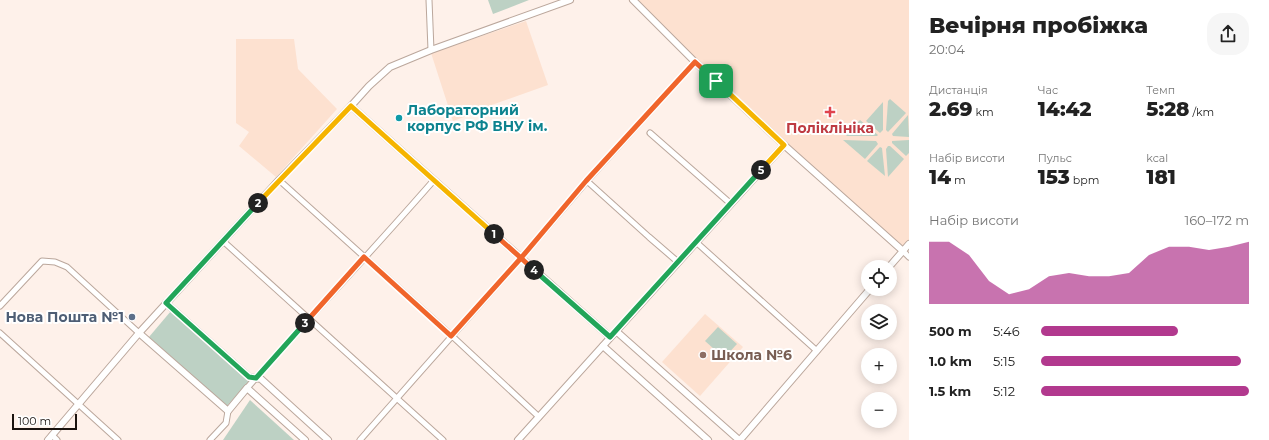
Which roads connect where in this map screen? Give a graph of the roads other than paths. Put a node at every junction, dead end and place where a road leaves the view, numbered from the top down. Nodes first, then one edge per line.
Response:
1 (429, 0) edge
2 (570, 0) edge
3 (633, 0) edge
4 (431, 50) junction
5 (695, 62) junction
6 (351, 106) junction
7 (650, 132) dead end
8 (784, 145) junction
9 (279, 180) junction
10 (434, 180) junction
11 (586, 181) junction
12 (730, 204) junction
13 (223, 241) junction
14 (696, 242) junction
15 (909, 244) edge
16 (903, 251) junction
17 (364, 257) junction
18 (909, 257) edge
19 (521, 258) junction
20 (895, 260) edge
21 (678, 262) junction
22 (864, 296) edge
23 (166, 303) junction
24 (0, 306) edge
25 (309, 319) junction
26 (616, 331) junction
27 (0, 333) edge
28 (139, 333) junction
29 (451, 336) junction
30 (610, 337) junction
31 (603, 346) junction
32 (817, 351) junction
33 (256, 378) junction
34 (247, 388) junction
35 (397, 397) junction
36 (78, 404) junction
37 (228, 411) junction
38 (538, 417) junction
39 (52, 438) edge
40 (118, 440) edge
41 (210, 440) edge
42 (305, 440) edge
43 (328, 440) edge
44 (360, 440) edge
45 (443, 440) edge
46 (518, 440) edge
47 (708, 440) edge
48 (739, 440) edge

1 - 4 street
2 - 4 street
3 - 5 street
4 - 6 street
5 - 8 street
5 - 11 street
6 - 9 street
6 - 10 street
7 - 12 street
8 - 12 street
8 - 16 street
9 - 13 street
9 - 17 street
10 - 17 street
10 - 19 street
11 - 19 street
11 - 21 street
12 - 14 street
13 - 23 street
13 - 25 street
14 - 21 street
14 - 32 street
15 - 16 street
16 - 18 street
16 - 20 street
17 - 25 street
17 - 29 street
19 - 29 street
19 - 30 street
21 - 26 street
22 - 32 street
23 - 28 street
23 - 33 street
24 - 28 street
25 - 33 street
25 - 35 street
26 - 30 street
26 - 48 street
27 - 36 street
28 - 36 street
28 - 37 street
29 - 35 street
29 - 38 street
30 - 31 street
31 - 38 street
31 - 47 street
32 - 48 street
33 - 34 street
33 - 43 street
34 - 37 street
34 - 42 street
35 - 44 street
35 - 45 street
36 - 39 street
36 - 40 street
37 - 41 street
38 - 46 street

